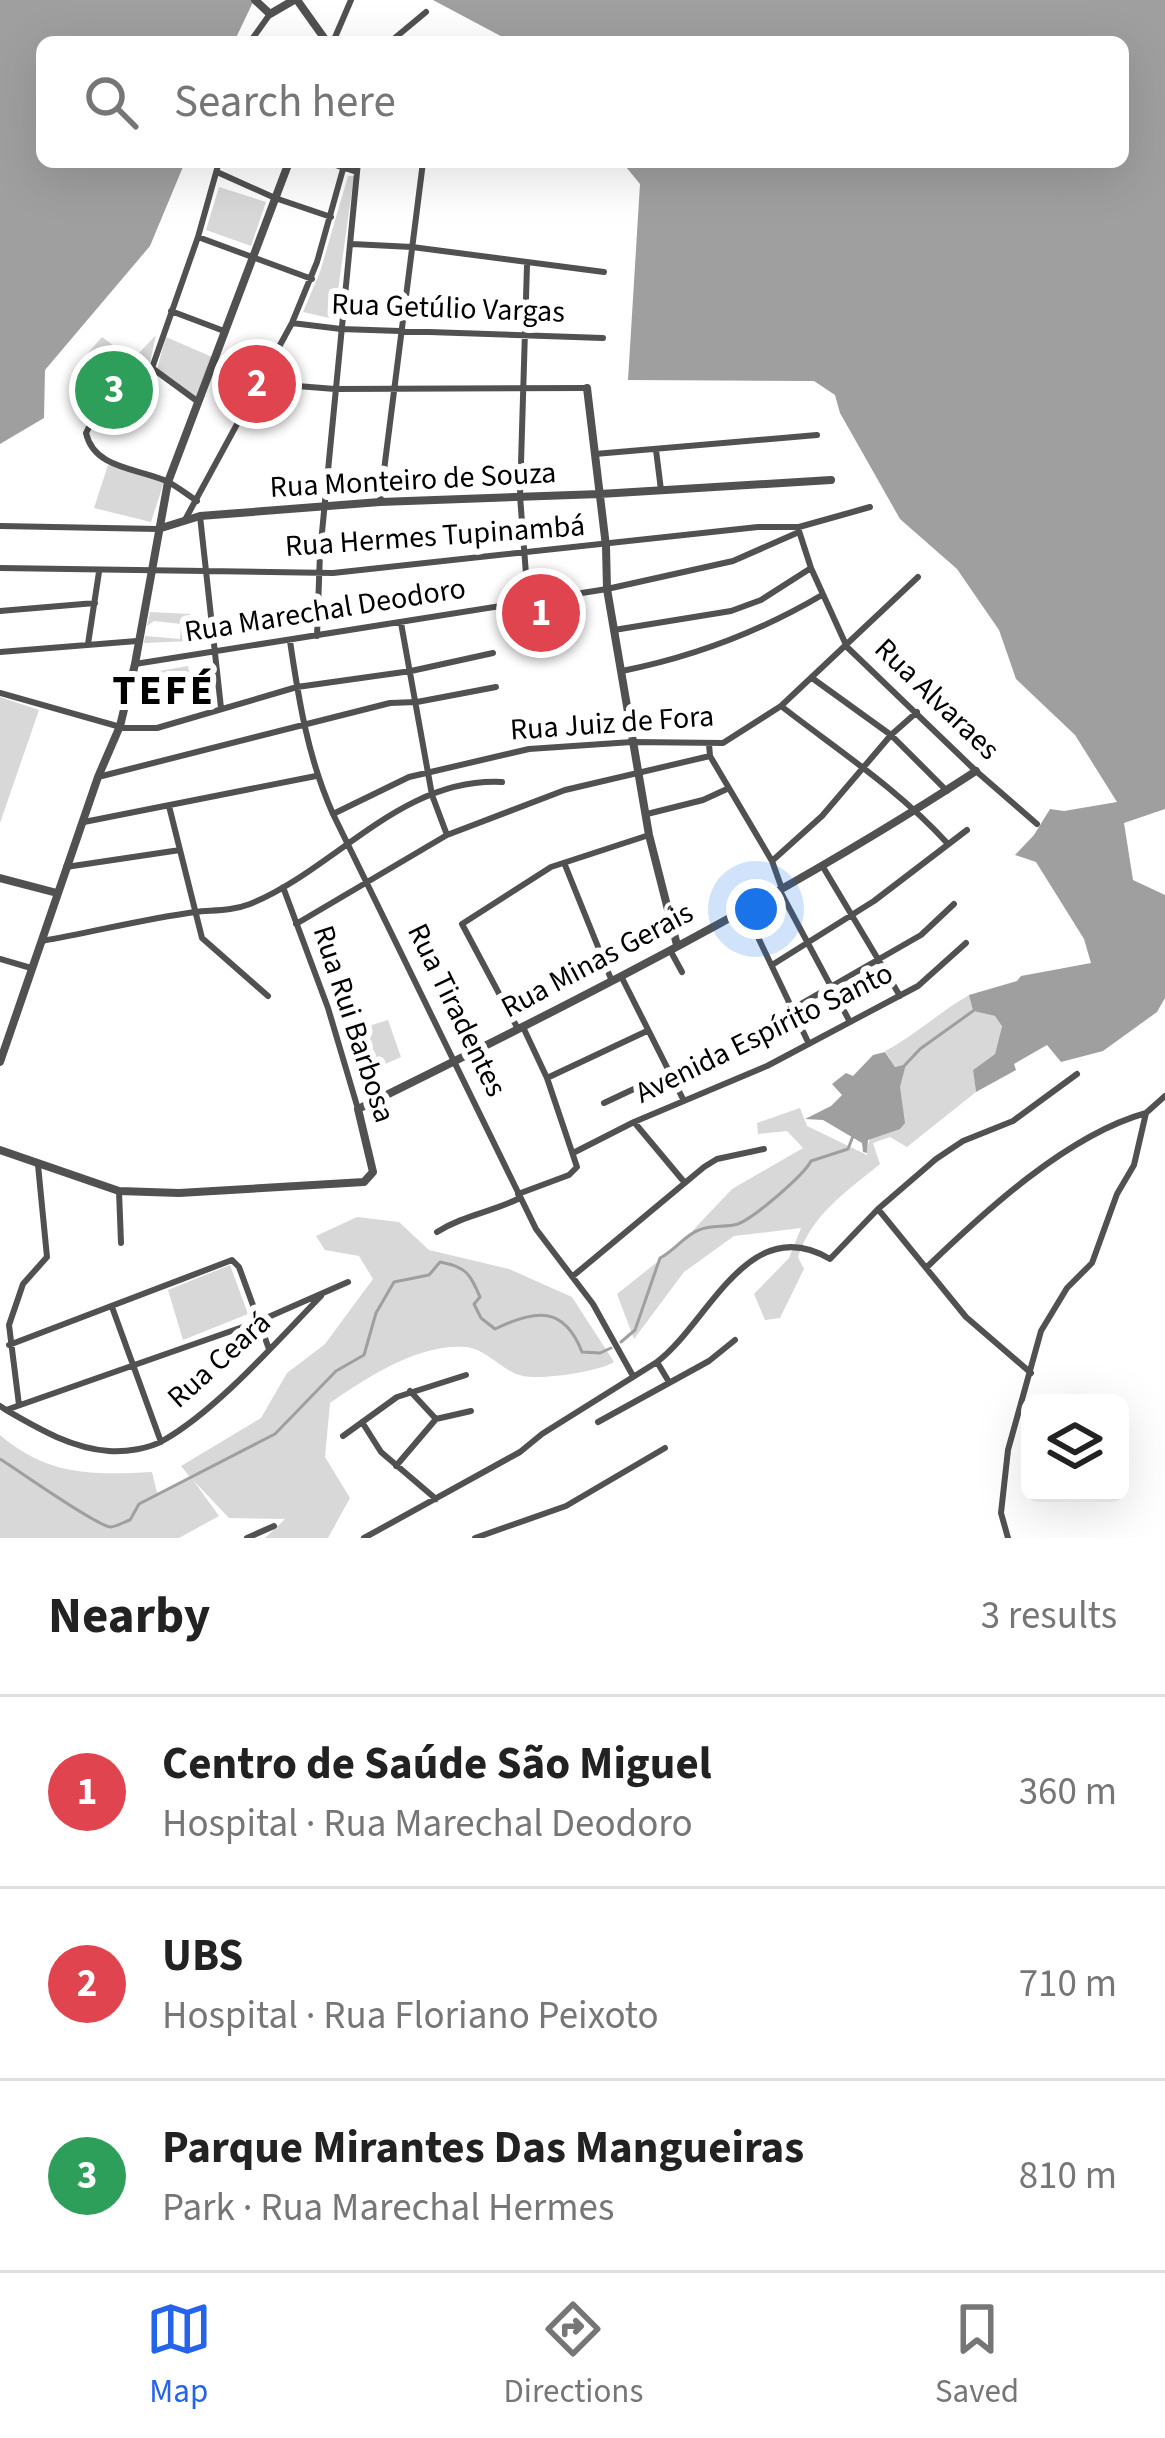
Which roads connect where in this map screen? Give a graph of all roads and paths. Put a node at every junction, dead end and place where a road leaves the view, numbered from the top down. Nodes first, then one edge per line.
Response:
1 (255, 0) edge
2 (296, 0) edge
3 (352, 0) edge
4 (426, 12) dead end
5 (270, 14) junction
6 (254, 36) edge
7 (325, 36) edge
8 (333, 36) edge
9 (397, 36) edge
10 (217, 168) edge
11 (219, 168) edge
12 (286, 168) edge
13 (343, 168) edge
14 (350, 168) edge
15 (357, 168) edge
16 (422, 168) edge
17 (357, 172) junction
18 (274, 198) junction
19 (331, 217) junction
20 (198, 237) junction
21 (351, 244) junction
22 (412, 248) junction
23 (254, 258) junction
24 (527, 265) junction
25 (604, 272) dead end
26 (312, 279) junction
27 (171, 311) junction
28 (292, 323) junction
29 (341, 329) junction
30 (227, 332) junction
31 (400, 332) junction
32 (526, 334) junction
33 (603, 338) dead end
34 (152, 368) junction
35 (212, 372) junction
36 (259, 383) junction
37 (394, 388) junction
38 (587, 388) joint
39 (335, 389) junction
40 (524, 390) junction
41 (200, 403) junction
42 (817, 435) dead end
43 (656, 449) junction
44 (595, 454) junction
45 (831, 480) dead end
46 (168, 482) junction
47 (661, 490) junction
48 (600, 494) junction
49 (520, 496) junction
50 (197, 500) junction
51 (380, 502) junction
52 (870, 507) dead end
53 (324, 508) junction
54 (200, 516) junction
55 (185, 520) junction
56 (0, 526) edge
57 (158, 529) junction
58 (799, 529) junction
59 (607, 546) junction
60 (523, 553) junction
61 (0, 568) edge
62 (811, 568) junction
63 (99, 572) junction
64 (319, 572) junction
65 (151, 573) junction
66 (205, 573) junction
67 (918, 578) dead end
68 (607, 589) junction
69 (823, 595) junction
70 (528, 600) junction
71 (95, 603) junction
72 (0, 611) edge
73 (401, 623) junction
74 (614, 630) junction
75 (317, 638) junction
76 (137, 640) junction
77 (290, 641) junction
78 (88, 644) junction
79 (848, 647) junction
80 (0, 652) edge
81 (493, 653) dead end
82 (213, 654) junction
83 (135, 664) junction
84 (411, 671) junction
85 (622, 671) junction
86 (812, 678) junction
87 (297, 687) junction
88 (496, 687) dead end
89 (0, 693) edge
90 (416, 702) junction
91 (782, 706) junction
92 (221, 708) junction
93 (917, 712) junction
94 (120, 726) junction
95 (302, 726) junction
96 (891, 735) junction
97 (632, 742) junction
98 (709, 744) junction
99 (710, 756) junction
100 (866, 766) junction
101 (976, 771) junction
102 (428, 772) junction
103 (638, 774) junction
104 (316, 776) junction
105 (98, 777) junction
106 (502, 782) dead end
107 (727, 789) junction
108 (947, 790) junction
109 (432, 795) junction
110 (168, 805) junction
111 (918, 811) junction
112 (333, 814) junction
113 (647, 814) junction
114 (84, 822) junction
115 (1037, 824) dead end
116 (967, 830) dead end
117 (447, 835) junction
118 (649, 835) junction
119 (348, 844) junction
120 (948, 844) junction
121 (180, 850) junction
122 (772, 861) junction
123 (565, 865) junction
124 (67, 867) junction
125 (824, 867) junction
126 (0, 878) edge
127 (368, 881) junction
128 (284, 887) junction
129 (781, 890) junction
130 (57, 893) junction
131 (954, 904) dead end
132 (745, 910) junction
133 (195, 912) junction
134 (854, 914) junction
135 (296, 924) junction
136 (42, 940) junction
137 (966, 943) dead end
138 (808, 945) junction
139 (674, 947) junction
140 (0, 959) edge
141 (876, 960) junction
142 (772, 965) junction
143 (31, 968) junction
144 (682, 972) dead end
145 (615, 977) junction
146 (831, 987) junction
147 (899, 995) junction
148 (268, 996) dead end
149 (792, 1009) junction
150 (850, 1022) junction
151 (520, 1028) junction
152 (649, 1031) junction
153 (809, 1045) junction
154 (456, 1061) junction
155 (0, 1062) edge
156 (670, 1072) junction
157 (1077, 1074) dead end
158 (547, 1078) junction
159 (1165, 1096) edge
160 (684, 1101) junction
161 (604, 1103) dead end
162 (358, 1109) junction
163 (1146, 1113) junction
164 (634, 1122) junction
165 (764, 1149) dead end
166 (0, 1150) edge
167 (573, 1153) junction
168 (38, 1165) junction
169 (685, 1183) junction
170 (119, 1190) junction
171 (519, 1196) junction
172 (878, 1209) junction
173 (437, 1232) dead end
174 (121, 1244) dead end
175 (926, 1268) junction
176 (574, 1276) junction
177 (348, 1282) dead end
178 (321, 1296) junction
179 (112, 1307) junction
180 (257, 1322) junction
181 (735, 1340) dead end
182 (9, 1345) junction
183 (269, 1349) junction
184 (657, 1362) junction
185 (133, 1368) junction
186 (1031, 1373) junction
187 (466, 1375) dead end
188 (633, 1377) junction
189 (669, 1382) junction
190 (410, 1391) junction
191 (19, 1405) junction
192 (3, 1408) edge
193 (471, 1412) dead end
194 (436, 1418) junction
195 (362, 1422) junction
196 (598, 1422) dead end
197 (343, 1436) dead end
198 (161, 1442) junction
199 (665, 1448) dead end
200 (395, 1466) junction
201 (436, 1499) junction
202 (274, 1526) dead end
203 (247, 1538) edge
204 (364, 1538) edge
205 (475, 1538) edge
206 (1008, 1538) edge

1 - 5 street
2 - 5 street
2 - 7 street
3 - 8 street
4 - 9 street
5 - 6 street
10 - 20 street
11 - 18 street
12 - 18 street
13 - 19 street
14 - 17 street
15 - 17 street
16 - 22 street
17 - 21 street
18 - 19 street
18 - 23 street
19 - 26 street
20 - 23 street
20 - 27 street
21 - 22 street
21 - 29 street
22 - 24 street
22 - 31 street
23 - 26 street
23 - 30 street
24 - 25 street
24 - 32 street
26 - 28 street
27 - 30 street
27 - 34 street
28 - 29 street, Rua Getúlio Vargas
28 - 36 street
29 - 31 street, Rua Getúlio Vargas
29 - 39 street
30 - 35 street
31 - 32 street, Rua Getúlio Vargas
31 - 37 street
32 - 33 street, Rua Getúlio Vargas
32 - 40 street
34 - 41 street
34 - 46 street
35 - 36 street
35 - 41 street
36 - 39 street
36 - 50 street
37 - 39 street
37 - 40 street
37 - 51 street
38 - 40 street
38 - 44 street
39 - 53 street
40 - 49 street
41 - 46 street
42 - 43 street
43 - 44 street
43 - 47 street
44 - 48 street
45 - 47 street, Rua Monteiro de Souza
46 - 50 street
46 - 57 street
47 - 48 street, Rua Monteiro de Souza
48 - 49 street, Rua Monteiro de Souza
48 - 59 street
49 - 51 street, Rua Monteiro de Souza
49 - 60 street
50 - 54 street
50 - 55 street
51 - 53 street, Rua Monteiro de Souza
52 - 58 street, Rua Hermes Tupinambá
53 - 54 street, Rua Monteiro de Souza
53 - 64 street
54 - 55 street, Rua Monteiro de Souza
54 - 66 street
55 - 57 street, Rua Monteiro de Souza
56 - 57 street, Rua Monteiro de Souza
57 - 65 street
58 - 59 street, Rua Hermes Tupinambá
58 - 62 street, Rua Alvaraes
58 - 68 street, Rua Marechal Deodoro
59 - 60 street, Rua Hermes Tupinambá
59 - 68 street
60 - 64 street, Rua Hermes Tupinambá
60 - 70 street
61 - 63 street, Rua Hermes Tupinambá
62 - 69 street, Rua Alvaraes
62 - 74 street
63 - 65 street, Rua Hermes Tupinambá
63 - 71 street
64 - 66 street, Rua Hermes Tupinambá
64 - 75 street
65 - 66 street, Rua Hermes Tupinambá
65 - 76 street
66 - 82 street
67 - 79 street, Rua Juiz de Fora
68 - 70 street, Rua Marechal Deodoro
68 - 74 street
69 - 79 street, Rua Alvaraes
69 - 85 street
70 - 73 street, Rua Marechal Deodoro
71 - 72 street
71 - 78 street
73 - 75 street, Rua Marechal Deodoro
73 - 84 street
74 - 85 street
75 - 77 street, Rua Marechal Deodoro
76 - 78 street
76 - 83 street
77 - 82 street, Rua Marechal Deodoro
77 - 87 street, Rua Tiradentes
78 - 80 street
79 - 86 street, Rua Juiz de Fora
79 - 93 street, Rua Alvaraes
81 - 84 street
82 - 83 street, Rua Marechal Deodoro
82 - 92 street
83 - 94 street
84 - 87 street
84 - 90 street
85 - 97 street
86 - 91 street, Rua Juiz de Fora
86 - 96 street
87 - 92 street
87 - 95 street, Rua Tiradentes
88 - 90 street
89 - 94 street
90 - 95 street
90 - 102 street
91 - 98 street, Rua Juiz de Fora
91 - 100 street
92 - 94 street
93 - 96 street
93 - 101 street, Rua Alvaraes
94 - 105 street
95 - 104 street, Rua Tiradentes
95 - 105 street
96 - 100 street
96 - 108 street
97 - 98 street, Rua Juiz de Fora
97 - 102 street, Rua Juiz de Fora
97 - 103 street
98 - 99 street
99 - 103 street
99 - 107 street
100 - 111 street
100 - 122 street
101 - 108 street, Rua Minas Gerais
101 - 115 street, Rua Alvaraes
102 - 109 street
102 - 112 street, Rua Juiz de Fora
103 - 113 street
103 - 117 street
104 - 110 street
104 - 112 street, Rua Tiradentes
105 - 114 street
106 - 109 street
107 - 113 street
107 - 122 street
108 - 111 street, Rua Minas Gerais
109 - 117 street
109 - 119 street
110 - 114 street
110 - 121 street
111 - 120 street
111 - 125 street, Rua Minas Gerais
112 - 119 street, Rua Tiradentes
113 - 118 street
114 - 124 street
116 - 120 street
117 - 127 street
118 - 123 street
118 - 139 street
119 - 127 street, Rua Tiradentes
119 - 128 street
120 - 134 street
121 - 124 street
121 - 133 street
122 - 129 street
123 - 145 street
123 - 151 street
124 - 130 street
125 - 129 street, Rua Minas Gerais
125 - 134 street
126 - 130 street
127 - 135 street
127 - 154 street, Rua Tiradentes
128 - 133 street
128 - 135 street, Rua Rui Barbosa
129 - 132 street, Rua Minas Gerais
129 - 138 street
130 - 136 street
131 - 141 street
132 - 139 street, Rua Minas Gerais
132 - 142 street
133 - 136 street
133 - 148 street
134 - 138 street
134 - 141 street
135 - 162 street, Rua Rui Barbosa
136 - 143 street
137 - 147 street, Avenida Espírito Santo
138 - 142 street
138 - 146 street
139 - 144 street
139 - 145 street, Rua Minas Gerais
140 - 143 street
141 - 146 street
141 - 147 street
142 - 149 street
143 - 155 street
145 - 151 street, Rua Minas Gerais
145 - 152 street
146 - 149 street
146 - 150 street
147 - 150 street, Avenida Espírito Santo
149 - 153 street
150 - 153 street, Avenida Espírito Santo
151 - 154 street, Rua Minas Gerais
151 - 158 street
152 - 156 street
152 - 158 street
153 - 160 street, Avenida Espírito Santo
154 - 162 street, Rua Minas Gerais
154 - 171 street, Rua Tiradentes
156 - 160 street
156 - 161 street
157 - 172 street
158 - 167 street
159 - 163 street
160 - 164 street, Avenida Espírito Santo
162 - 170 street, Rua Rui Barbosa
163 - 175 street
163 - 186 street
164 - 167 street, Avenida Espírito Santo
164 - 169 street
165 - 169 street
166 - 168 street
167 - 171 street
168 - 170 street
168 - 182 street
169 - 176 street
170 - 174 street
171 - 173 street
171 - 176 street, Rua Tiradentes
172 - 175 street
172 - 184 street
175 - 186 street
176 - 188 street, Rua Tiradentes
177 - 178 street
178 - 180 street
178 - 183 street, Rua Ceará
179 - 180 street
179 - 182 street
179 - 185 street
180 - 183 street
180 - 185 street
181 - 189 street
182 - 191 street
183 - 198 street, Rua Ceará
184 - 188 street
184 - 189 street
185 - 191 street
185 - 198 street
186 - 206 street
187 - 190 street
188 - 201 street
189 - 196 street
190 - 194 street
190 - 195 street
191 - 192 street
192 - 198 street, Rua Ceará
193 - 194 street
194 - 200 street
195 - 197 street
195 - 200 street
199 - 205 street
200 - 201 street
201 - 204 street
202 - 203 street

